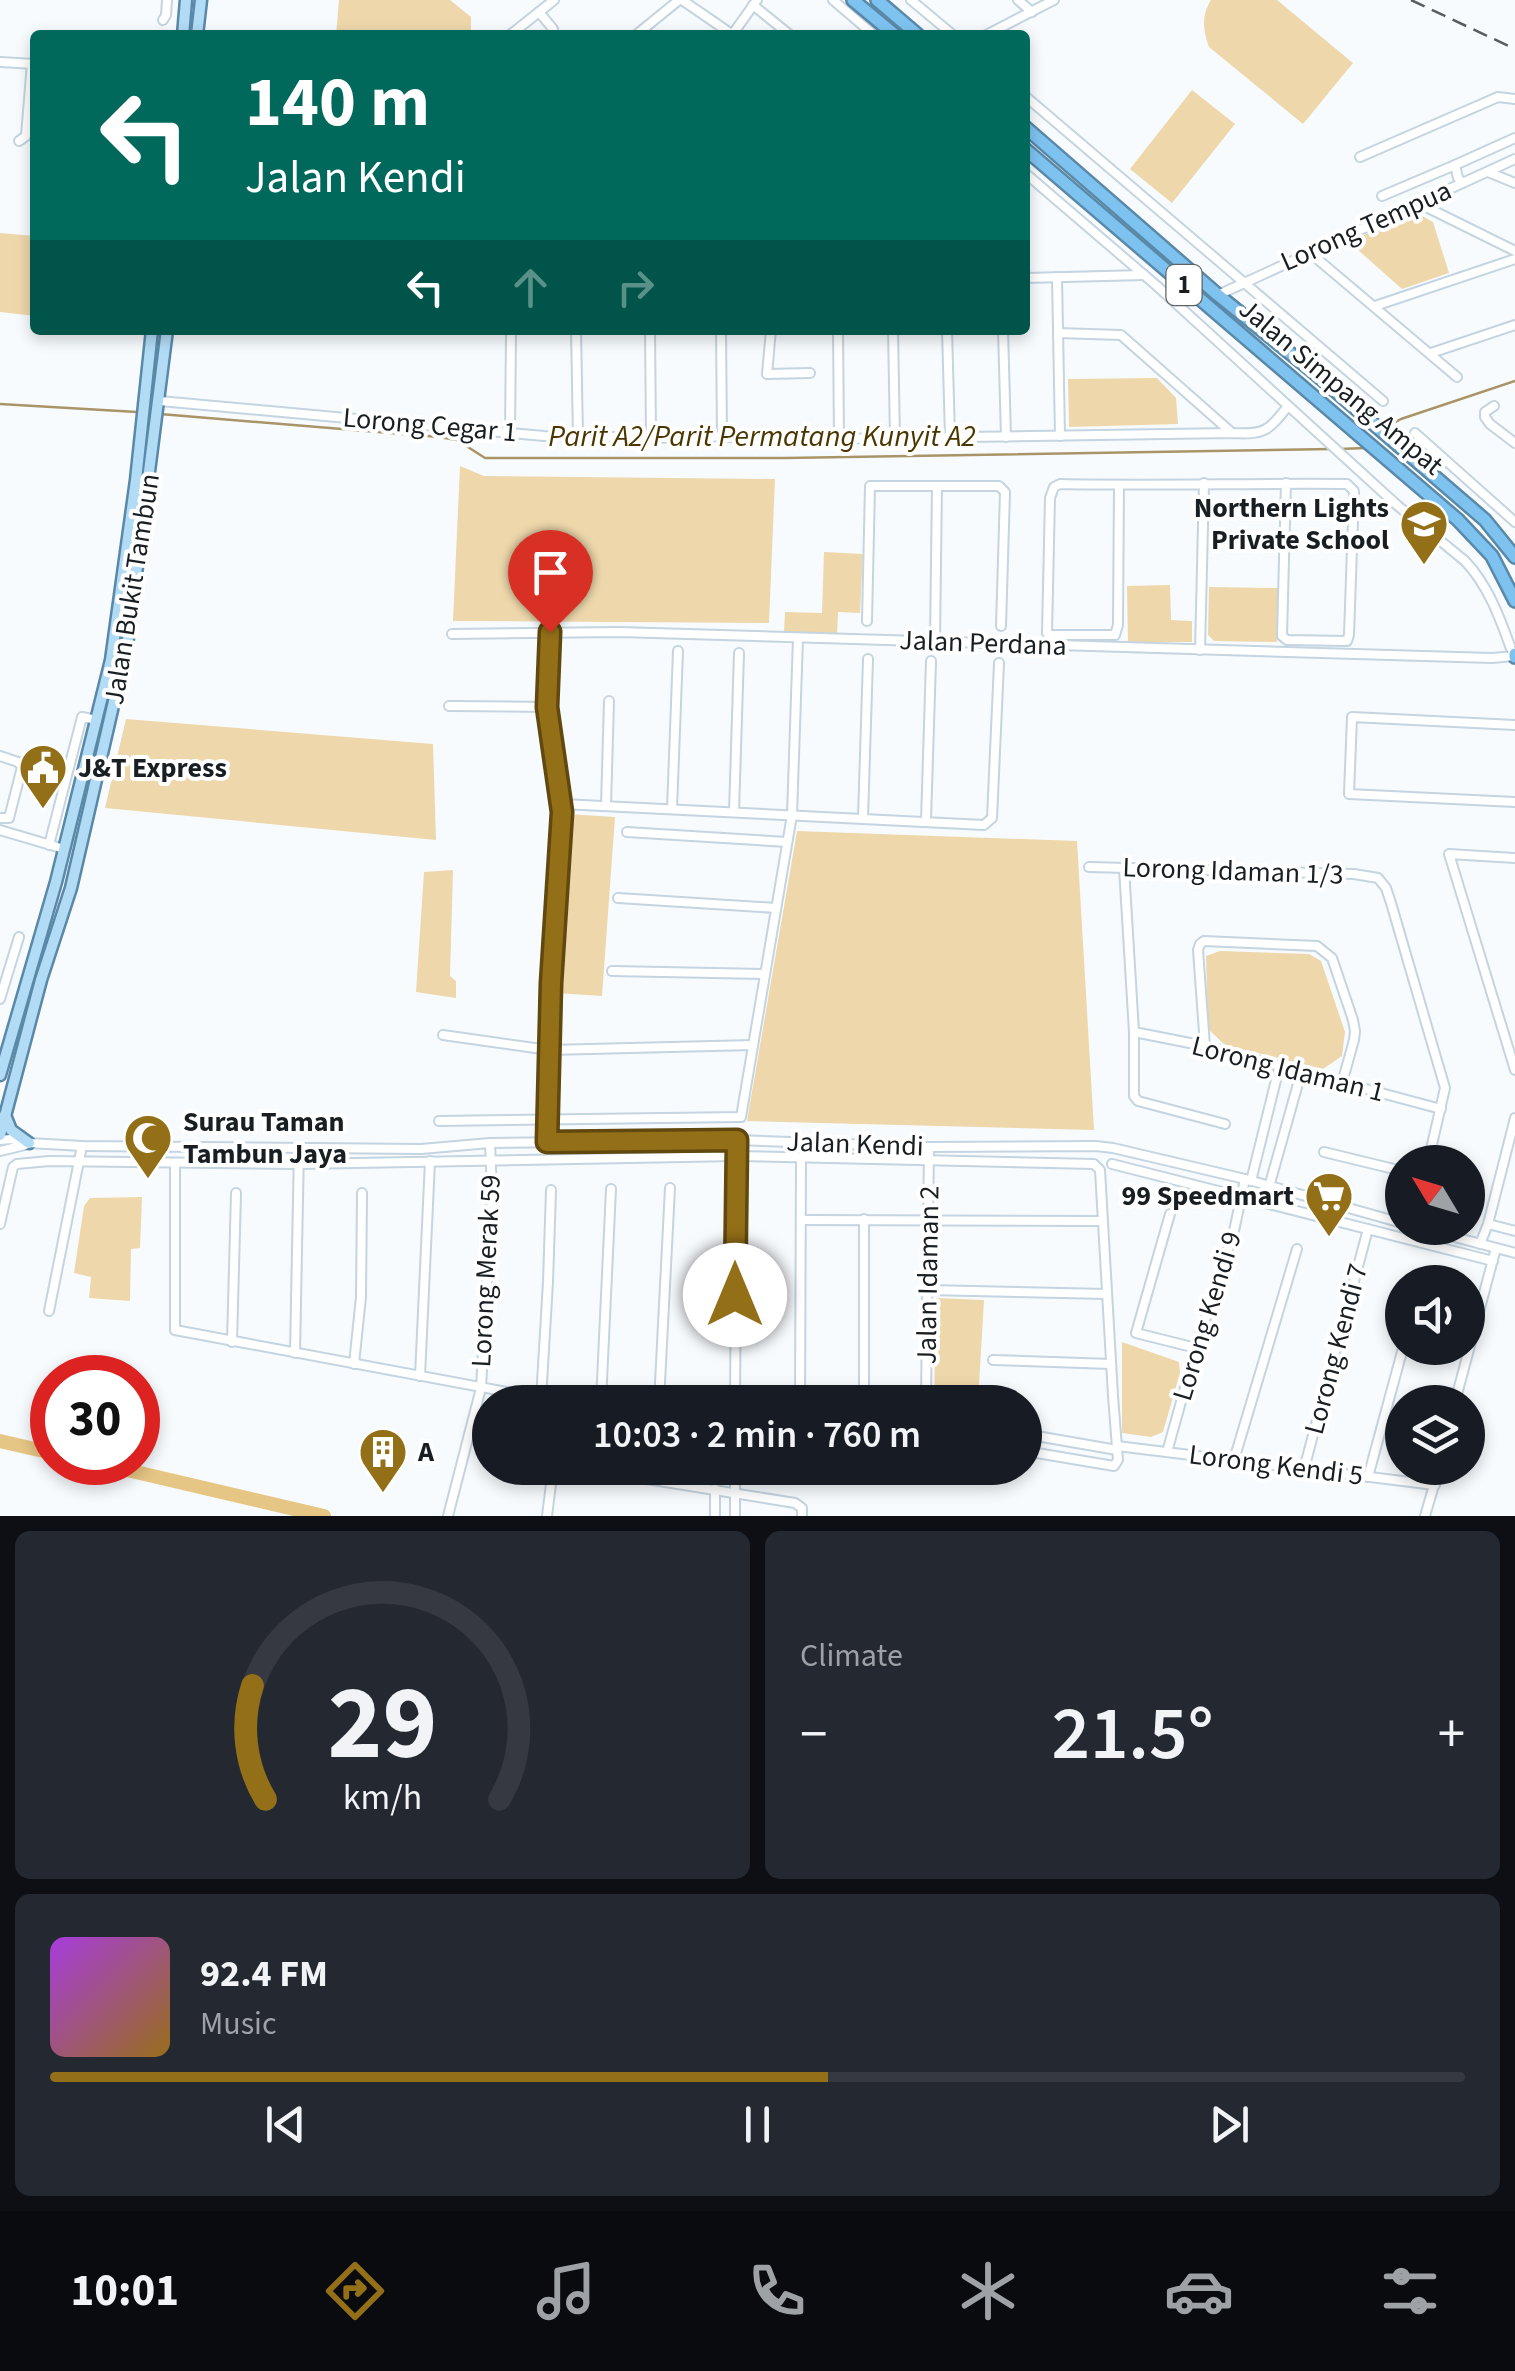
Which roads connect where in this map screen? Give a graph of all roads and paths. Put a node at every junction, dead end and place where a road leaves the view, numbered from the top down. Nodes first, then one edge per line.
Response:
1 (167, 0) edge
2 (186, 0) edge
3 (201, 0) edge
4 (554, 0) edge
5 (681, 0) edge
6 (833, 0) edge
7 (853, 0) edge
8 (877, 0) edge
9 (910, 0) edge
10 (1018, 0) edge
11 (1054, 0) edge
12 (755, 3) edge
13 (539, 12) junction
14 (1032, 12) junction
15 (162, 20) dead end
16 (183, 30) edge
17 (198, 30) edge
18 (516, 30) edge
19 (552, 30) edge
20 (642, 30) edge
21 (726, 30) edge
22 (736, 30) edge
23 (785, 30) edge
24 (868, 30) edge
25 (888, 30) edge
26 (912, 30) edge
27 (947, 30) edge
28 (996, 30) edge
29 (0, 62) edge
30 (30, 64) edge
31 (1515, 99) edge
32 (30, 100) edge
33 (1030, 100) edge
34 (1030, 131) edge
35 (1515, 138) edge
36 (19, 141) dead end
37 (1030, 152) edge
38 (1360, 157) dead end
39 (1515, 160) edge
40 (1455, 165) junction
41 (1488, 172) junction
42 (1030, 177) edge
43 (1462, 183) junction
44 (1515, 184) edge
45 (1382, 196) dead end
46 (1418, 203) junction
47 (1515, 251) edge
48 (1309, 252) junction
49 (1515, 259) edge
50 (1170, 273) junction
51 (1144, 275) junction
52 (1057, 277) junction
53 (1030, 278) edge
54 (1244, 281) junction
55 (1157, 286) junction
56 (1218, 294) junction
57 (1375, 306) junction
58 (1515, 325) edge
59 (1058, 333) junction
60 (151, 335) edge
61 (167, 335) edge
62 (511, 335) edge
63 (576, 335) edge
64 (650, 335) edge
65 (722, 335) edge
66 (771, 335) edge
67 (838, 335) edge
68 (893, 335) edge
69 (947, 335) edge
70 (1003, 335) edge
71 (1430, 353) junction
72 (810, 373) dead end
73 (1458, 377) dead end
74 (1382, 400) dead end
75 (160, 403) junction
76 (1288, 406) junction
77 (1494, 406) dead end
78 (510, 433) junction
79 (1232, 433) junction
80 (1416, 433) dead end
81 (722, 436) junction
82 (950, 436) junction
83 (1060, 436) junction
84 (578, 437) junction
85 (1006, 437) junction
86 (651, 438) junction
87 (839, 439) junction
88 (895, 439) junction
89 (1513, 440) edge
90 (1286, 483) junction
91 (1204, 484) junction
92 (1119, 485) junction
93 (937, 486) junction
94 (1515, 522) edge
95 (1515, 557) edge
96 (1515, 601) edge
97 (867, 621) dead end
98 (1000, 626) dead end
99 (550, 632) junction
100 (452, 634) dead end
101 (798, 638) junction
102 (935, 640) junction
103 (1200, 650) junction
104 (678, 651) dead end
105 (739, 653) dead end
106 (1515, 657) edge
107 (868, 660) dead end
108 (932, 661) dead end
109 (1000, 663) dead end
110 (609, 701) dead end
111 (449, 706) dead end
112 (547, 707) junction
113 (97, 720) junction
114 (1515, 725) edge
115 (0, 756) edge
116 (1515, 802) edge
117 (562, 804) junction
118 (606, 806) junction
119 (672, 809) junction
120 (734, 812) junction
121 (792, 814) junction
122 (863, 818) junction
123 (2, 819) edge
124 (926, 820) junction
125 (0, 830) edge
126 (627, 832) dead end
127 (787, 842) junction
128 (50, 844) junction
129 (64, 849) junction
130 (1515, 858) edge
131 (1089, 867) dead end
132 (1124, 868) junction
133 (618, 898) dead end
134 (776, 908) junction
135 (19, 937) dead end
136 (612, 971) dead end
137 (765, 974) junction
138 (0, 999) edge
139 (1134, 1032) junction
140 (443, 1036) dead end
141 (753, 1045) junction
142 (1205, 1046) junction
143 (548, 1050) junction
144 (1279, 1068) junction
145 (1515, 1070) edge
146 (1301, 1074) junction
147 (0, 1075) edge
148 (1342, 1084) junction
149 (1442, 1108) junction
150 (5, 1114) junction
151 (1515, 1118) edge
152 (547, 1120) junction
153 (439, 1121) dead end
154 (1224, 1124) dead end
155 (0, 1138) edge
156 (737, 1140) junction
157 (547, 1142) junction
158 (29, 1143) junction
159 (490, 1143) junction
160 (1432, 1145) edge
161 (82, 1146) junction
162 (929, 1147) junction
163 (299, 1148) junction
164 (0, 1151) edge
165 (1324, 1152) dead end
166 (737, 1156) junction
167 (801, 1158) junction
168 (81, 1160) junction
169 (929, 1160) junction
170 (430, 1162) junction
171 (491, 1162) junction
172 (175, 1163) junction
173 (299, 1164) junction
174 (1112, 1164) dead end
175 (1385, 1168) edge
176 (1248, 1180) junction
177 (1269, 1187) junction
178 (670, 1188) dead end
179 (611, 1189) dead end
180 (551, 1190) dead end
181 (236, 1193) dead end
182 (362, 1193) dead end
183 (1241, 1198) junction
184 (1170, 1214) dead end
185 (1385, 1218) edge
186 (864, 1219) junction
187 (801, 1220) junction
188 (928, 1220) junction
189 (1102, 1222) junction
190 (0, 1224) edge
191 (1488, 1224) junction
192 (1368, 1228) junction
193 (1485, 1232) edge
194 (1515, 1232) edge
195 (1484, 1245) edge
196 (1496, 1248) junction
197 (1298, 1249) dead end
198 (1515, 1253) edge
199 (1493, 1260) junction
200 (928, 1290) junction
201 (1107, 1294) junction
202 (48, 1312) dead end
203 (232, 1342) junction
204 (1196, 1348) junction
205 (295, 1354) junction
206 (993, 1360) dead end
207 (354, 1364) junction
208 (1111, 1364) junction
209 (1398, 1365) edge
210 (420, 1376) junction
211 (480, 1385) edge
212 (541, 1385) edge
213 (602, 1385) edge
214 (661, 1385) edge
215 (735, 1385) edge
216 (800, 1385) edge
217 (864, 1385) edge
218 (926, 1385) edge
219 (1460, 1385) edge
220 (472, 1386) edge
221 (472, 1420) edge
222 (1042, 1437) edge
223 (1117, 1448) junction
224 (1167, 1452) junction
225 (1042, 1454) edge
226 (1234, 1460) junction
227 (1304, 1469) junction
228 (1368, 1476) junction
229 (1385, 1478) edge
230 (552, 1485) edge
231 (689, 1485) edge
232 (735, 1485) edge
233 (1435, 1485) edge
234 (715, 1489) junction
235 (735, 1495) junction
236 (802, 1512) edge
237 (448, 1516) edge
238 (547, 1516) edge
239 (715, 1516) edge
240 (735, 1516) edge
241 (1426, 1516) edge

1 - 15 street
2 - 16 main road
3 - 17 main road
4 - 13 street
5 - 20 street
5 - 21 street
6 - 24 street
7 - 25 highway
8 - 26 highway
9 - 27 street
10 - 14 street
11 - 14 street
12 - 22 street
12 - 23 street
13 - 18 street
13 - 19 street
14 - 28 street
29 - 30 street
31 - 38 street
32 - 36 street
33 - 54 street
34 - 56 highway, Jalan Simpang Ampat / 1
35 - 40 street
37 - 50 highway, Jalan Simpang Ampat / 1
39 - 41 street, Lorong Tempua
40 - 43 street
40 - 45 street
41 - 43 street, Lorong Tempua
41 - 44 street
42 - 51 street
43 - 46 street, Lorong Tempua
46 - 47 street
46 - 48 street, Lorong Tempua
48 - 54 street, Lorong Tempua
48 - 57 street
49 - 57 street
50 - 55 street
50 - 96 highway, Jalan Simpang Ampat / 1
51 - 52 street
51 - 55 street
52 - 53 street
52 - 59 street
54 - 56 street, Lorong Tempua
54 - 74 street
55 - 76 street
56 - 95 highway, Jalan Simpang Ampat / 1
57 - 71 street
58 - 71 street
59 - 79 street
59 - 83 street
60 - 113 main road, Jalan Bukit Tambun
61 - 75 main road, Jalan Bukit Tambun
62 - 78 street
63 - 84 street
64 - 86 street
65 - 81 street
66 - 72 street
67 - 87 street
68 - 88 street
69 - 82 street
70 - 85 street
71 - 73 street
75 - 78 street, Lorong Cegar 1
75 - 150 main road, Jalan Bukit Tambun
76 - 79 street, Lorong Cegar 1
76 - 106 street
77 - 89 street
78 - 84 street, Lorong Cegar 1
79 - 83 street, Lorong Cegar 1
80 - 94 street
81 - 86 street, Lorong Cegar 1
81 - 87 street, Lorong Cegar 1
82 - 85 street, Lorong Cegar 1
82 - 88 street, Lorong Cegar 1
83 - 85 street, Lorong Cegar 1
84 - 86 street, Lorong Cegar 1
87 - 88 street, Lorong Cegar 1
90 - 90 street
90 - 91 street
91 - 92 street
91 - 103 street
92 - 92 street
93 - 97 street
93 - 98 street
93 - 102 street
99 - 100 street, Jalan Perdana
99 - 101 street, Jalan Perdana
99 - 112 street
101 - 102 street, Jalan Perdana
101 - 121 street
102 - 103 street, Jalan Perdana
103 - 106 street, Jalan Perdana
104 - 119 street
105 - 120 street
107 - 122 street
108 - 124 street
109 - 124 street
110 - 118 street
111 - 112 street
112 - 117 street
113 - 128 street
113 - 129 main road, Jalan Bukit Tambun
114 - 116 street
115 - 123 street
117 - 118 street
117 - 143 street
118 - 119 street
119 - 120 street
120 - 121 street
121 - 122 street
121 - 127 street
122 - 124 street
125 - 128 street
126 - 127 street
127 - 134 street
128 - 129 street
129 - 147 main road, Jalan Bukit Tambun
130 - 145 street
131 - 132 street, Lorong Idaman 1/3
132 - 139 street
132 - 149 street, Lorong Idaman 1/3
133 - 134 street
134 - 137 street
135 - 138 street
136 - 137 street
137 - 141 street
139 - 142 street, Lorong Idaman 1
139 - 154 street
140 - 143 street
141 - 143 street
141 - 152 street
142 - 144 street, Lorong Idaman 1
142 - 148 street
143 - 152 street
144 - 146 street, Lorong Idaman 1
144 - 176 street, Lorong Kendi 9
146 - 148 street, Lorong Idaman 1
146 - 177 street
148 - 149 street, Lorong Idaman 1
149 - 160 street, Lorong Idaman 1/3
150 - 155 main road, Jalan Bukit Tambun
150 - 158 main road
151 - 191 street
152 - 153 street
152 - 157 street
155 - 158 street, Jalan Kendi
156 - 157 street, Jalan Kendi
156 - 162 street, Jalan Kendi
156 - 166 street
157 - 159 street, Jalan Kendi
158 - 161 street, Jalan Kendi
158 - 164 street
159 - 163 street, Jalan Kendi
159 - 171 street, Lorong Merak 59
161 - 163 street, Jalan Kendi
161 - 168 street
162 - 169 street, Jalan Idaman 2
162 - 176 street, Jalan Kendi
163 - 173 street
165 - 175 street
166 - 167 street, Jalan Kendi
166 - 171 street, Jalan Kendi
166 - 215 street
167 - 169 street, Jalan Kendi
167 - 187 street
168 - 172 street, Jalan Kendi
168 - 190 street, Jalan Kendi
168 - 202 street
169 - 188 street, Jalan Idaman 2
169 - 189 street, Jalan Kendi
170 - 171 street, Jalan Kendi
170 - 173 street, Jalan Kendi
170 - 210 street
171 - 211 street, Lorong Merak 59
172 - 173 street, Jalan Kendi
172 - 203 street
173 - 205 street
174 - 183 street
176 - 177 street, Jalan Kendi
176 - 183 street, Lorong Kendi 9
177 - 185 street, Jalan Kendi
178 - 214 street
179 - 213 street
180 - 212 street
181 - 203 street
182 - 207 street
183 - 192 street
183 - 204 street, Lorong Kendi 9
184 - 204 street
186 - 187 street
186 - 188 street
186 - 217 street
187 - 216 street
188 - 189 street
188 - 200 street, Jalan Idaman 2
189 - 201 street
191 - 193 street
191 - 194 street
192 - 199 street
192 - 227 street, Lorong Kendi 7
195 - 196 street
196 - 198 street
196 - 199 street
197 - 226 street
199 - 219 street
200 - 201 street
200 - 218 street, Jalan Idaman 2
201 - 208 street
203 - 205 street
204 - 224 street, Lorong Kendi 9
205 - 207 street
206 - 208 street
207 - 210 street
208 - 223 street
209 - 228 street
210 - 220 street
221 - 237 street, Lorong Merak 59
222 - 223 street, Lorong Kendi 5
223 - 224 street, Lorong Kendi 5
223 - 225 street
224 - 226 street, Lorong Kendi 5
226 - 227 street, Lorong Kendi 5
227 - 228 street, Lorong Kendi 5
228 - 229 street, Lorong Kendi 5
230 - 238 street
231 - 234 street
232 - 235 street
233 - 241 street
234 - 235 street
234 - 239 street
235 - 236 street
235 - 240 street

